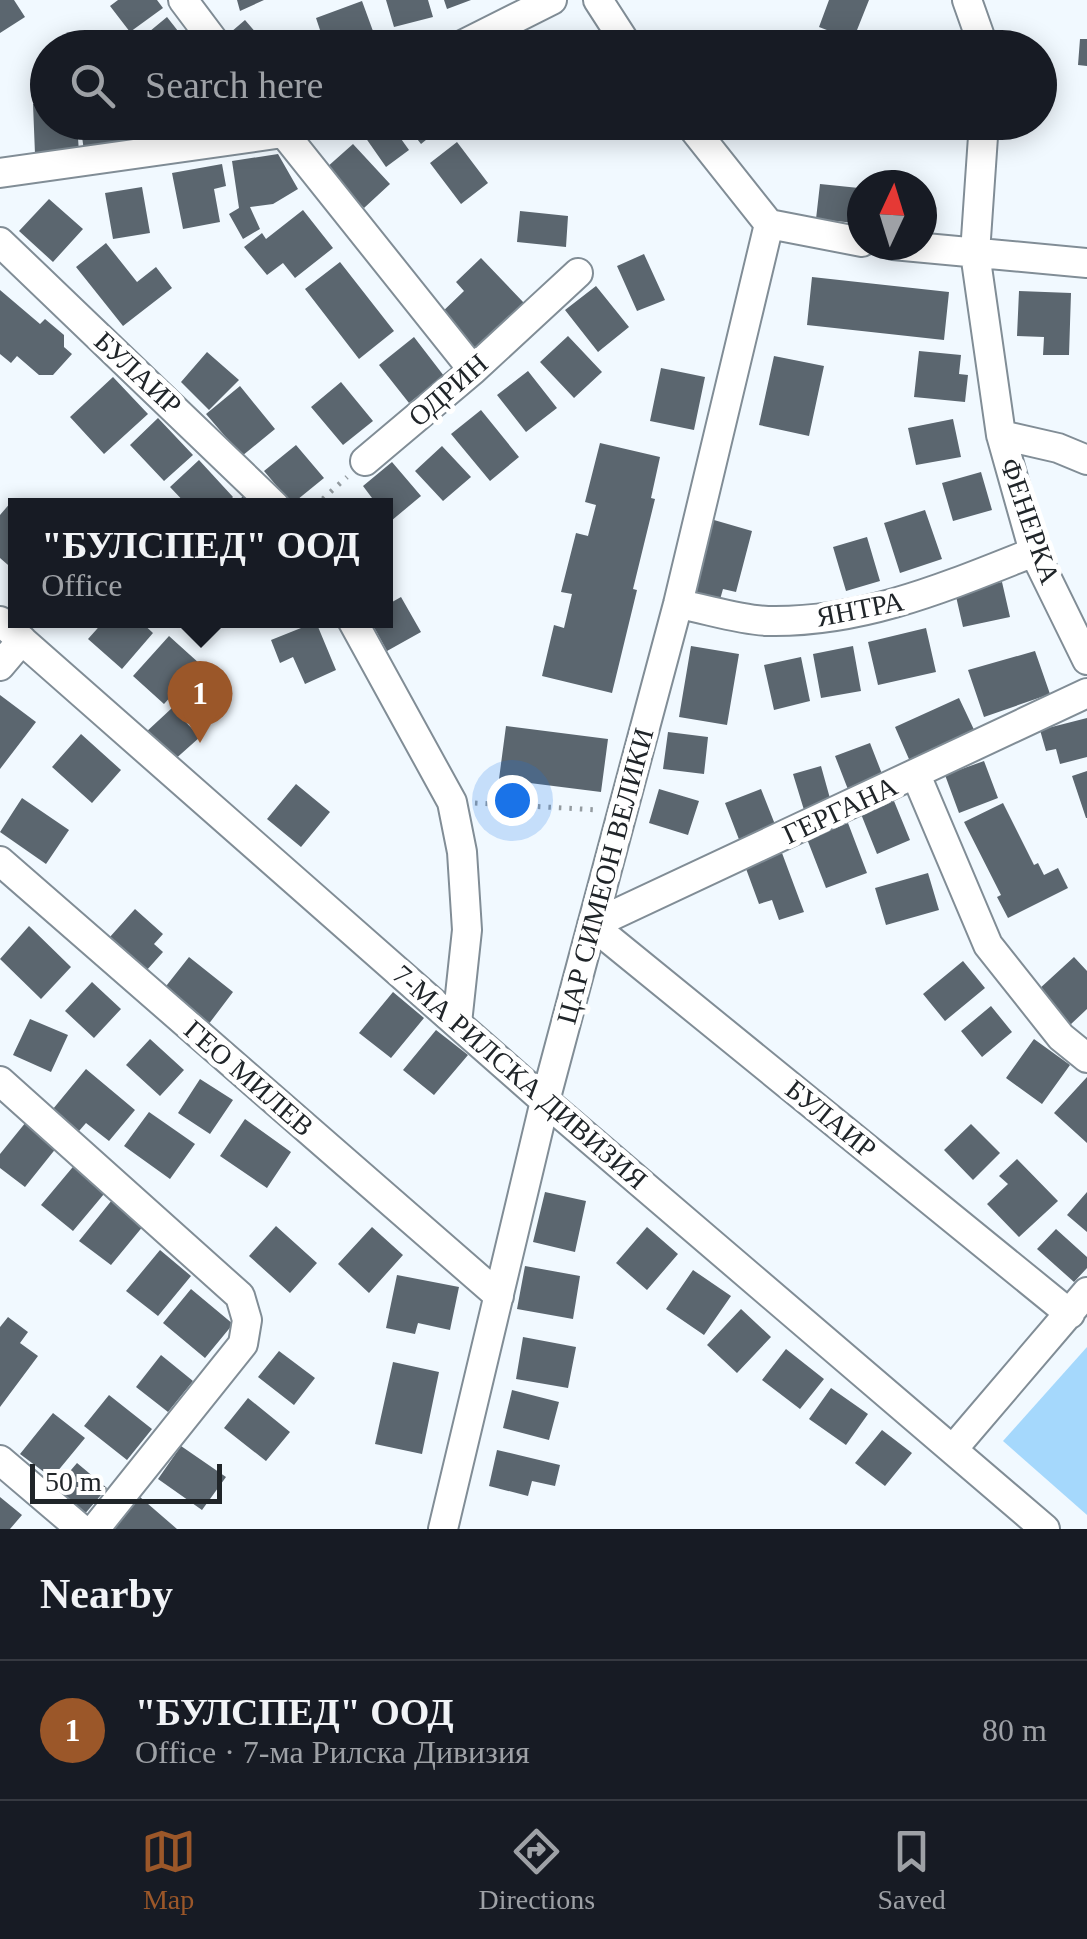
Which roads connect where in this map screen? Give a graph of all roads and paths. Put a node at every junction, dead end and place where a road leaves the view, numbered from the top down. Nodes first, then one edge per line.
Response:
1 (183, 0) edge
2 (552, 0) edge
3 (598, 0) edge
4 (967, 0) edge
5 (206, 30) edge
6 (492, 30) edge
7 (618, 30) edge
8 (978, 30) edge
9 (202, 140) edge
10 (298, 140) edge
11 (702, 140) edge
12 (983, 140) edge
13 (0, 173) edge
14 (769, 224) junction
15 (847, 239) edge
16 (0, 242) edge
17 (937, 249) edge
18 (975, 253) junction
19 (1087, 264) edge
20 (578, 272) dead end
21 (473, 370) junction
22 (1001, 435) junction
23 (1087, 460) edge
24 (365, 461) joint
25 (267, 498) edge
26 (325, 498) edge
27 (1034, 552) junction
28 (678, 604) junction
29 (8, 628) edge
30 (356, 628) edge
31 (22, 640) junction
32 (1087, 660) edge
33 (0, 666) edge
34 (1087, 692) edge
35 (916, 775) junction
36 (452, 802) junction
37 (622, 812) junction
38 (0, 860) edge
39 (592, 924) junction
40 (457, 1022) junction
41 (1087, 1058) edge
42 (0, 1081) edge
43 (546, 1101) junction
44 (498, 1296) junction
45 (1078, 1303) edge
46 (953, 1450) junction
47 (0, 1460) edge
48 (81, 1529) edge
49 (94, 1529) edge
50 (442, 1529) edge
51 (1045, 1529) edge

1 - 5 street
2 - 6 street
3 - 7 street
4 - 8 street
9 - 13 street
10 - 21 street
11 - 14 street
12 - 18 street, ФЕНЕРКА
14 - 15 street
14 - 28 street, ЦАР СИМЕОН ВЕЛИКИ
16 - 25 street, БУЛАИР
17 - 18 street
18 - 19 street
18 - 22 street, ФЕНЕРКА
20 - 21 street, ОДРИН
21 - 24 street, ОДРИН
22 - 23 street, ФЕНЕРКА
22 - 27 street, ФЕНЕРКА
24 - 26 path
27 - 28 street, ЯНТРА
27 - 32 street, ФЕНЕРКА
28 - 37 street, ЦАР СИМЕОН ВЕЛИКИ
29 - 31 street, 7-МА РИЛСКА ДИВИЗИЯ
30 - 36 street
31 - 33 street
31 - 40 street, 7-МА РИЛСКА ДИВИЗИЯ
34 - 35 street, ГЕРГАНА
35 - 39 street, ГЕРГАНА
35 - 41 street
36 - 37 path
36 - 40 street
37 - 39 street, ЦАР СИМЕОН ВЕЛИКИ
38 - 44 street, ГЕО МИЛЕВ
39 - 43 street, ЦАР СИМЕОН ВЕЛИКИ
39 - 45 street, БУЛАИР
40 - 43 street, 7-МА РИЛСКА ДИВИЗИЯ
42 - 49 street
43 - 44 street, ЦАР СИМЕОН ВЕЛИКИ
43 - 46 street, 7-МА РИЛСКА ДИВИЗИЯ
44 - 50 street, ЦАР СИМЕОН ВЕЛИКИ
45 - 46 street
46 - 51 street, 7-МА РИЛСКА ДИВИЗИЯ
47 - 48 street

